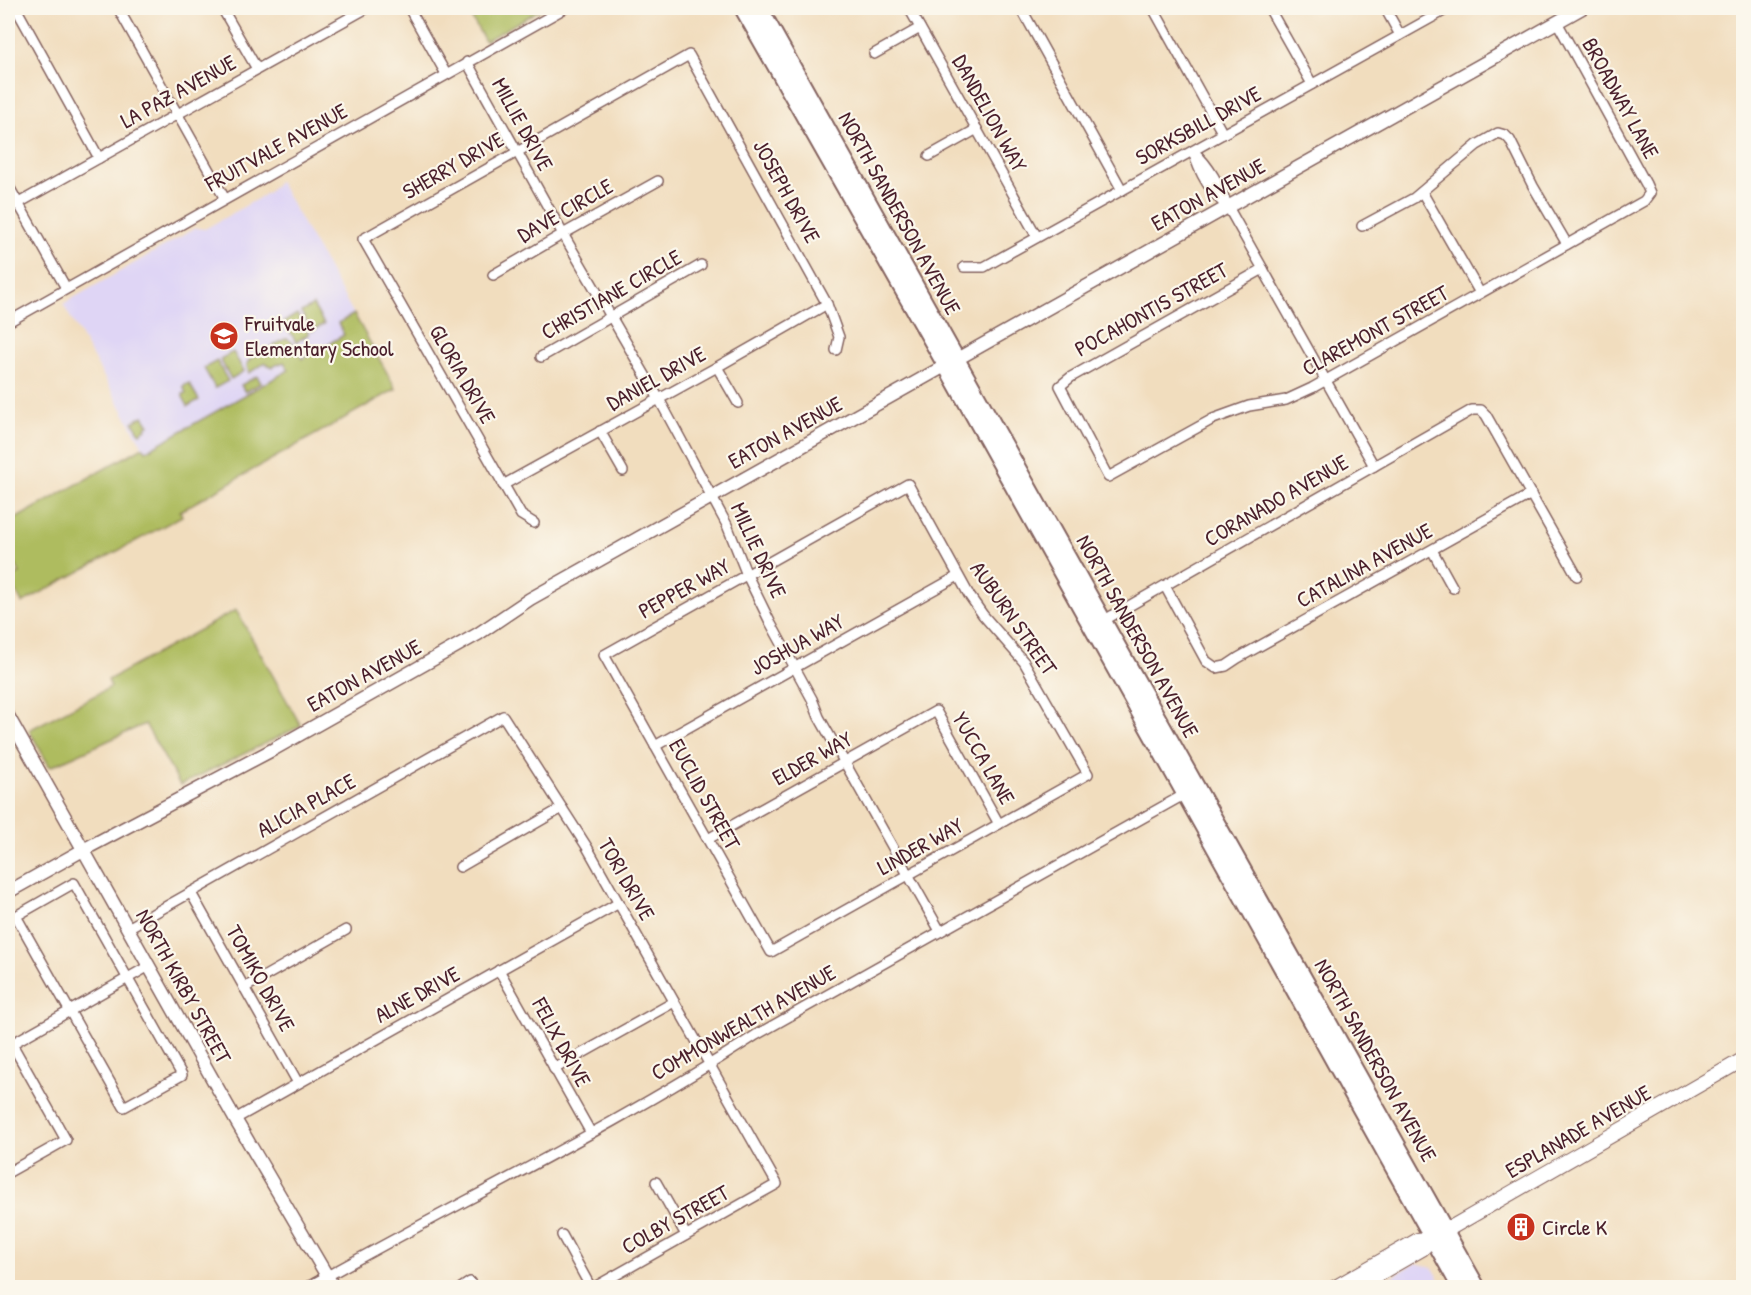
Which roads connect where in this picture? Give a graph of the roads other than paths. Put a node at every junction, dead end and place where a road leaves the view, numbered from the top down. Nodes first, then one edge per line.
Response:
1 (16, 8) edge
2 (118, 8) edge
3 (222, 8) edge
4 (367, 8) edge
5 (409, 8) edge
6 (565, 8) edge
7 (743, 8) edge
8 (759, 8) edge
9 (909, 8) edge
10 (1021, 8) edge
11 (1153, 8) edge
12 (1269, 8) edge
13 (1385, 8) edge
14 (1449, 8) edge
15 (1582, 8) edge
16 (1557, 22) junction
17 (920, 28) junction
18 (1400, 35) junction
19 (874, 54) dead end
20 (689, 55) joint
21 (467, 62) junction
22 (257, 69) junction
23 (446, 74) junction
24 (1312, 84) junction
25 (178, 114) junction
26 (977, 129) junction
27 (1223, 134) junction
28 (1193, 151) junction
29 (516, 152) junction
30 (929, 156) dead end
31 (99, 158) junction
32 (658, 181) dead end
33 (8, 185) edge
34 (1122, 190) junction
35 (1422, 192) junction
36 (1650, 193) joint
37 (225, 199) junction
38 (18, 203) junction
39 (1228, 207) junction
40 (8, 209) edge
41 (1362, 226) dead end
42 (562, 234) junction
43 (1037, 237) junction
44 (363, 239) joint
45 (1567, 244) junction
46 (701, 264) dead end
47 (964, 267) dead end
48 (1263, 269) junction
49 (493, 275) dead end
50 (66, 288) junction
51 (1480, 293) junction
52 (827, 304) junction
53 (611, 316) junction
54 (8, 322) edge
55 (836, 351) dead end
56 (541, 357) dead end
57 (951, 362) junction
58 (717, 367) junction
59 (1326, 381) junction
60 (659, 399) junction
61 (738, 403) dead end
62 (600, 431) junction
63 (1374, 466) junction
64 (623, 471) dead end
65 (1108, 477) joint
66 (908, 484) joint
67 (503, 485) junction
68 (1531, 494) junction
69 (712, 497) junction
70 (534, 523) dead end
71 (1432, 550) junction
72 (747, 575) junction
73 (958, 576) junction
74 (1577, 576) dead end
75 (1165, 586) junction
76 (1453, 588) dead end
77 (1097, 624) junction
78 (604, 655) joint
79 (795, 667) junction
80 (936, 711) joint
81 (8, 716) edge
82 (503, 716) joint
83 (655, 746) junction
84 (844, 762) junction
85 (1088, 774) joint
86 (1191, 791) junction
87 (562, 808) junction
88 (999, 824) junction
89 (708, 839) junction
90 (83, 850) junction
91 (460, 867) dead end
92 (908, 875) junction
93 (8, 892) edge
94 (191, 892) junction
95 (619, 903) junction
96 (128, 928) junction
97 (346, 930) dead end
98 (940, 932) junction
99 (771, 952) joint
100 (149, 966) junction
101 (499, 970) junction
102 (128, 978) junction
103 (244, 988) junction
104 (675, 1002) junction
105 (70, 1011) junction
106 (9, 1042) edge
107 (1743, 1059) edge
108 (710, 1065) junction
109 (554, 1069) junction
110 (298, 1083) junction
111 (235, 1119) junction
112 (591, 1133) junction
113 (8, 1170) edge
114 (656, 1182) dead end
115 (777, 1184) joint
116 (561, 1235) dead end
117 (686, 1235) junction
118 (1439, 1235) junction
119 (328, 1275) junction
120 (472, 1285) edge
121 (306, 1287) edge
122 (334, 1287) edge
123 (461, 1287) edge
124 (592, 1287) edge
125 (1334, 1287) edge
126 (1354, 1287) edge
127 (1461, 1287) edge
128 (1477, 1287) edge

1 - 31 street
2 - 25 street
3 - 22 street
4 - 22 street, LA PAZ AVENUE
5 - 23 street
6 - 21 street, FRUITVALE AVENUE
7 - 57 highway, NORTH SANDERSON AVENUE
8 - 57 highway, NORTH SANDERSON AVENUE
9 - 17 street, DANDELION WAY
10 - 34 street
11 - 27 street
12 - 24 street
13 - 18 street
14 - 18 street, SORKSBILL DRIVE
15 - 16 street, EATON AVENUE
16 - 36 street, BROADWAY LANE
16 - 39 street, EATON AVENUE
17 - 19 street
17 - 26 street, DANDELION WAY
18 - 24 street, SORKSBILL DRIVE
20 - 29 street, SHERRY DRIVE
20 - 52 street, JOSEPH DRIVE
21 - 23 street, FRUITVALE AVENUE
21 - 29 street, MILLIE DRIVE
22 - 25 street, LA PAZ AVENUE
23 - 37 street, FRUITVALE AVENUE
24 - 27 street, SORKSBILL DRIVE
25 - 31 street, LA PAZ AVENUE
25 - 37 street
26 - 30 street
26 - 43 street, DANDELION WAY
27 - 28 street, SORKSBILL DRIVE
28 - 34 street, SORKSBILL DRIVE
28 - 39 street
29 - 42 street, MILLIE DRIVE
29 - 44 street, SHERRY DRIVE
31 - 38 street, LA PAZ AVENUE
32 - 42 street, DAVE CIRCLE
33 - 38 street
34 - 43 street, SORKSBILL DRIVE
35 - 41 street
35 - 45 street
35 - 51 street
36 - 45 street, CLAREMONT STREET
37 - 50 street, FRUITVALE AVENUE
38 - 40 street, LA PAZ AVENUE
38 - 50 street
39 - 48 street
39 - 57 street, EATON AVENUE
42 - 49 street, DAVE CIRCLE
42 - 53 street, MILLIE DRIVE
43 - 47 street, SORKSBILL DRIVE
44 - 67 street, GLORIA DRIVE
45 - 51 street, CLAREMONT STREET
46 - 53 street, CHRISTIANE CIRCLE
48 - 59 street
48 - 65 street, POCAHONTIS STREET
50 - 54 street, FRUITVALE AVENUE
51 - 59 street, CLAREMONT STREET
52 - 55 street, JOSEPH DRIVE
52 - 58 street, DANIEL DRIVE
53 - 56 street, CHRISTIANE CIRCLE
53 - 60 street, MILLIE DRIVE
57 - 69 street, EATON AVENUE
57 - 77 highway, NORTH SANDERSON AVENUE
58 - 60 street, DANIEL DRIVE
58 - 61 street
59 - 63 street
59 - 65 street, CLAREMONT STREET
60 - 62 street, DANIEL DRIVE
60 - 69 street, MILLIE DRIVE
62 - 64 street
62 - 67 street, DANIEL DRIVE
63 - 68 street, CORANADO AVENUE
63 - 75 street, CORANADO AVENUE
66 - 72 street, PEPPER WAY
66 - 73 street, AUBURN STREET
67 - 70 street, GLORIA DRIVE
68 - 71 street, CATALINA AVENUE
68 - 74 street
69 - 72 street, MILLIE DRIVE
69 - 90 street, EATON AVENUE
71 - 75 street, CATALINA AVENUE
71 - 76 street
72 - 78 street, PEPPER WAY
72 - 79 street, MILLIE DRIVE
73 - 79 street, JOSHUA WAY
73 - 85 street, AUBURN STREET
75 - 77 street, CORANADO AVENUE
77 - 86 highway, NORTH SANDERSON AVENUE
78 - 83 street, EUCLID STREET
79 - 83 street, JOSHUA WAY
79 - 84 street, MILLIE DRIVE
80 - 84 street, ELDER WAY
80 - 88 street, YUCCA LANE
81 - 90 street, NORTH KIRBY STREET
82 - 87 street, TORI DRIVE
82 - 94 street, ALICIA PLACE
83 - 89 street, EUCLID STREET
84 - 89 street, ELDER WAY
84 - 92 street, MILLIE DRIVE
85 - 88 street, LINDER WAY
86 - 98 street, COMMONWEALTH AVENUE
86 - 118 highway, NORTH SANDERSON AVENUE
87 - 91 street
87 - 95 street, TORI DRIVE
88 - 92 street, LINDER WAY
89 - 99 street, EUCLID STREET
90 - 93 street, EATON AVENUE
90 - 96 street, NORTH KIRBY STREET
92 - 98 street, MILLIE DRIVE
92 - 99 street, LINDER WAY
94 - 96 street, ALICIA PLACE
94 - 103 street, TOMIKO DRIVE
95 - 101 street, ALNE DRIVE
95 - 104 street, TORI DRIVE
96 - 100 street, NORTH KIRBY STREET
97 - 103 street
98 - 108 street, COMMONWEALTH AVENUE
100 - 102 street
100 - 111 street, NORTH KIRBY STREET
101 - 109 street, FELIX DRIVE
101 - 110 street, ALNE DRIVE
102 - 105 street
102 - 105 street
102 - 105 street
103 - 110 street, TOMIKO DRIVE
104 - 108 street, TORI DRIVE
104 - 109 street
105 - 106 street
106 - 113 street
107 - 118 main road, ESPLANADE AVENUE
108 - 112 street, COMMONWEALTH AVENUE
108 - 115 street, TORI DRIVE
109 - 112 street, FELIX DRIVE
110 - 111 street, ALNE DRIVE
111 - 119 street, NORTH KIRBY STREET
112 - 119 street, COMMONWEALTH AVENUE
114 - 117 street
115 - 117 street, COLBY STREET
116 - 124 street
117 - 124 street, COLBY STREET
118 - 125 main road, ESPLANADE AVENUE
118 - 126 main road, ESPLANADE AVENUE
118 - 127 highway, NORTH SANDERSON AVENUE
118 - 128 highway, NORTH SANDERSON AVENUE
119 - 121 street, COMMONWEALTH AVENUE
119 - 122 street, NORTH KIRBY STREET
120 - 123 street

